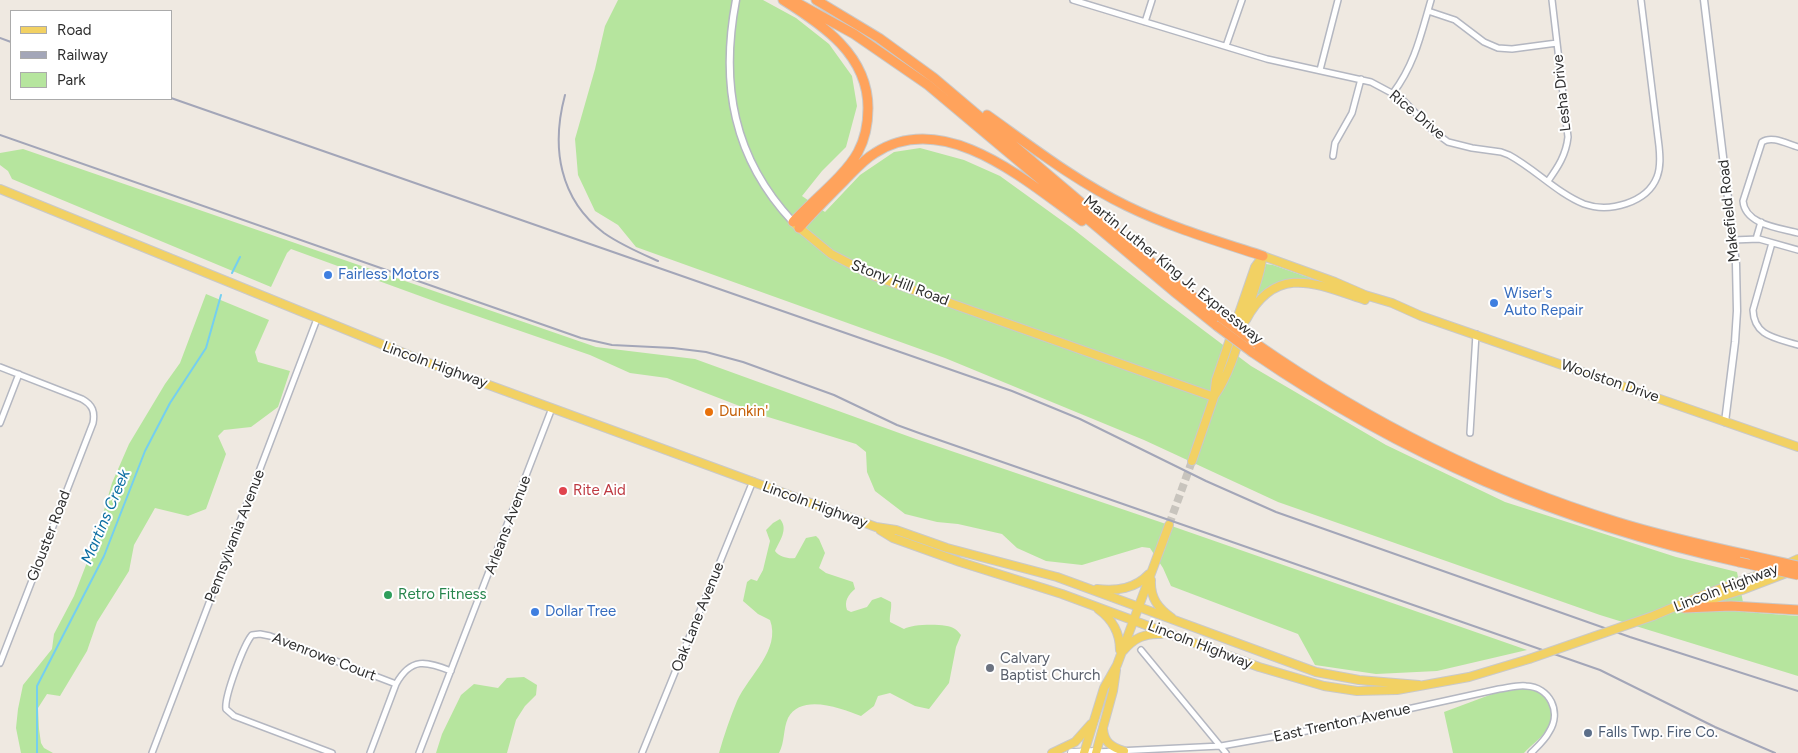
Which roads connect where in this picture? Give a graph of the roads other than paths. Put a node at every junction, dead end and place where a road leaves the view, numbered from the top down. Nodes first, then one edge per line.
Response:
1 (783, 0) edge
2 (792, 0) edge
3 (816, 0) edge
4 (1073, 0) edge
5 (1152, 0) edge
6 (1242, 0) edge
7 (1338, 0) edge
8 (1431, 0) edge
9 (1552, 0) edge
10 (1641, 0) edge
11 (1704, 0) edge
12 (736, 2) edge
13 (1428, 11) junction
14 (1145, 22) junction
15 (1557, 43) junction
16 (1226, 46) junction
17 (1320, 70) junction
18 (934, 78) junction
19 (1361, 79) junction
20 (1393, 93) junction
21 (1798, 147) edge
22 (1333, 156) dead end
23 (1548, 181) junction
24 (0, 189) edge
25 (1761, 222) junction
26 (796, 225) junction
27 (1798, 233) edge
28 (1756, 239) junction
29 (1733, 240) junction
30 (1772, 243) junction
31 (1798, 250) edge
32 (1129, 254) junction
33 (1263, 256) junction
34 (1421, 316) junction
35 (317, 319) junction
36 (1246, 320) junction
37 (1219, 322) junction
38 (1476, 334) junction
39 (1798, 345) edge
40 (1254, 348) junction
41 (0, 367) edge
42 (19, 374) junction
43 (1214, 397) junction
44 (552, 408) junction
45 (1725, 422) junction
46 (0, 423) edge
47 (1470, 433) dead end
48 (1798, 447) edge
49 (1192, 461) tunnel mouth
50 (753, 482) junction
51 (1169, 525) tunnel mouth
52 (876, 527) junction
53 (1798, 559) edge
54 (1798, 567) edge
55 (1152, 571) junction
56 (1798, 575) edge
57 (1089, 589) junction
58 (1091, 604) junction
59 (1138, 608) junction
60 (1684, 608) junction
61 (1798, 610) edge
62 (1653, 616) junction
63 (1133, 620) junction
64 (1179, 623) junction
65 (1168, 634) junction
66 (1141, 650) dead end
67 (1120, 654) junction
68 (0, 663) edge
69 (1116, 666) junction
70 (451, 671) junction
71 (396, 684) junction
72 (1419, 686) junction
73 (1094, 718) junction
74 (1102, 729) junction
75 (1221, 746) junction
76 (1127, 751) junction
77 (1096, 752) edge
78 (152, 753) edge
79 (332, 753) edge
80 (370, 753) edge
81 (419, 753) edge
82 (642, 753) edge
83 (1052, 753) edge
84 (1072, 753) edge
85 (1084, 753) edge
86 (1226, 753) edge
87 (1531, 753) edge

1 - 26 highway
2 - 32 highway, Martin Luther King Jr. Expressway
3 - 18 highway, Martin Luther King Jr. Expressway
4 - 14 street, Rice Drive
5 - 14 street
6 - 16 street
7 - 17 street
8 - 13 street
9 - 15 street, Lesha Drive
10 - 23 street, Rice Drive
11 - 29 street, Makefield Road
12 - 26 street, Stony Hill Road
13 - 15 street
13 - 20 street
14 - 16 street, Rice Drive
15 - 23 street, Lesha Drive
16 - 17 street, Rice Drive
17 - 19 street, Rice Drive
18 - 33 highway
18 - 37 highway, Martin Luther King Jr. Expressway
19 - 20 street, Rice Drive
19 - 22 street
20 - 23 street, Rice Drive
21 - 25 street
24 - 35 main road, Lincoln Highway
25 - 27 street
25 - 28 street
26 - 32 highway
26 - 43 main road, Stony Hill Road
28 - 29 street
28 - 30 street
29 - 45 street, Makefield Road
30 - 31 street
30 - 39 street
32 - 37 highway, Martin Luther King Jr. Expressway
33 - 34 main road, Woolston Drive
33 - 36 main road, Woolston Drive
33 - 43 main road, Woolston Drive
34 - 36 main road, Woolston Drive
34 - 38 main road, Woolston Drive
35 - 44 main road, Lincoln Highway
35 - 78 street, Pennsylvania Avenue
36 - 43 main road, Woolston Drive
37 - 40 highway, Martin Luther King Jr. Expressway, bridge
38 - 45 main road, Woolston Drive
38 - 47 street
40 - 54 highway, Martin Luther King Jr. Expressway, bridge
40 - 56 highway, Martin Luther King Jr. Expressway, bridge
41 - 42 street
42 - 46 street
42 - 68 street, Glouster Road
43 - 49 main road, Woolston Drive
44 - 50 main road, Lincoln Highway
44 - 70 street, Arleans Avenue
45 - 48 main road, Woolston Drive
50 - 52 main road, Lincoln Highway
50 - 82 street, Oak Lane Avenue
51 - 55 main road
52 - 57 main road, Lincoln Highway
52 - 58 main road, Lincoln Highway
53 - 62 main road, Lincoln Highway
54 - 60 main road, Lincoln Highway
55 - 57 main road
55 - 59 main road
55 - 64 main road
57 - 59 main road, Lincoln Highway
58 - 63 main road, Lincoln Highway
58 - 67 main road
59 - 63 main road
59 - 64 main road, Lincoln Highway
60 - 61 highway
60 - 62 main road, Lincoln Highway
62 - 72 main road, Lincoln Highway, bridge
63 - 65 main road, Lincoln Highway
63 - 67 main road
64 - 72 main road, Lincoln Highway
65 - 67 main road
65 - 72 main road, Lincoln Highway
66 - 75 street
67 - 69 main road
69 - 73 main road
69 - 74 main road
70 - 71 street
70 - 81 street, Arleans Avenue
71 - 79 street, Avenrowe Court
71 - 80 street, Avenrowe Court
73 - 83 main road
73 - 85 main road
74 - 76 main road
74 - 77 main road
75 - 76 street, East Trenton Avenue
75 - 86 street
75 - 87 street, East Trenton Avenue
76 - 77 street, East Trenton Avenue
77 - 85 main road
84 - 85 main road

